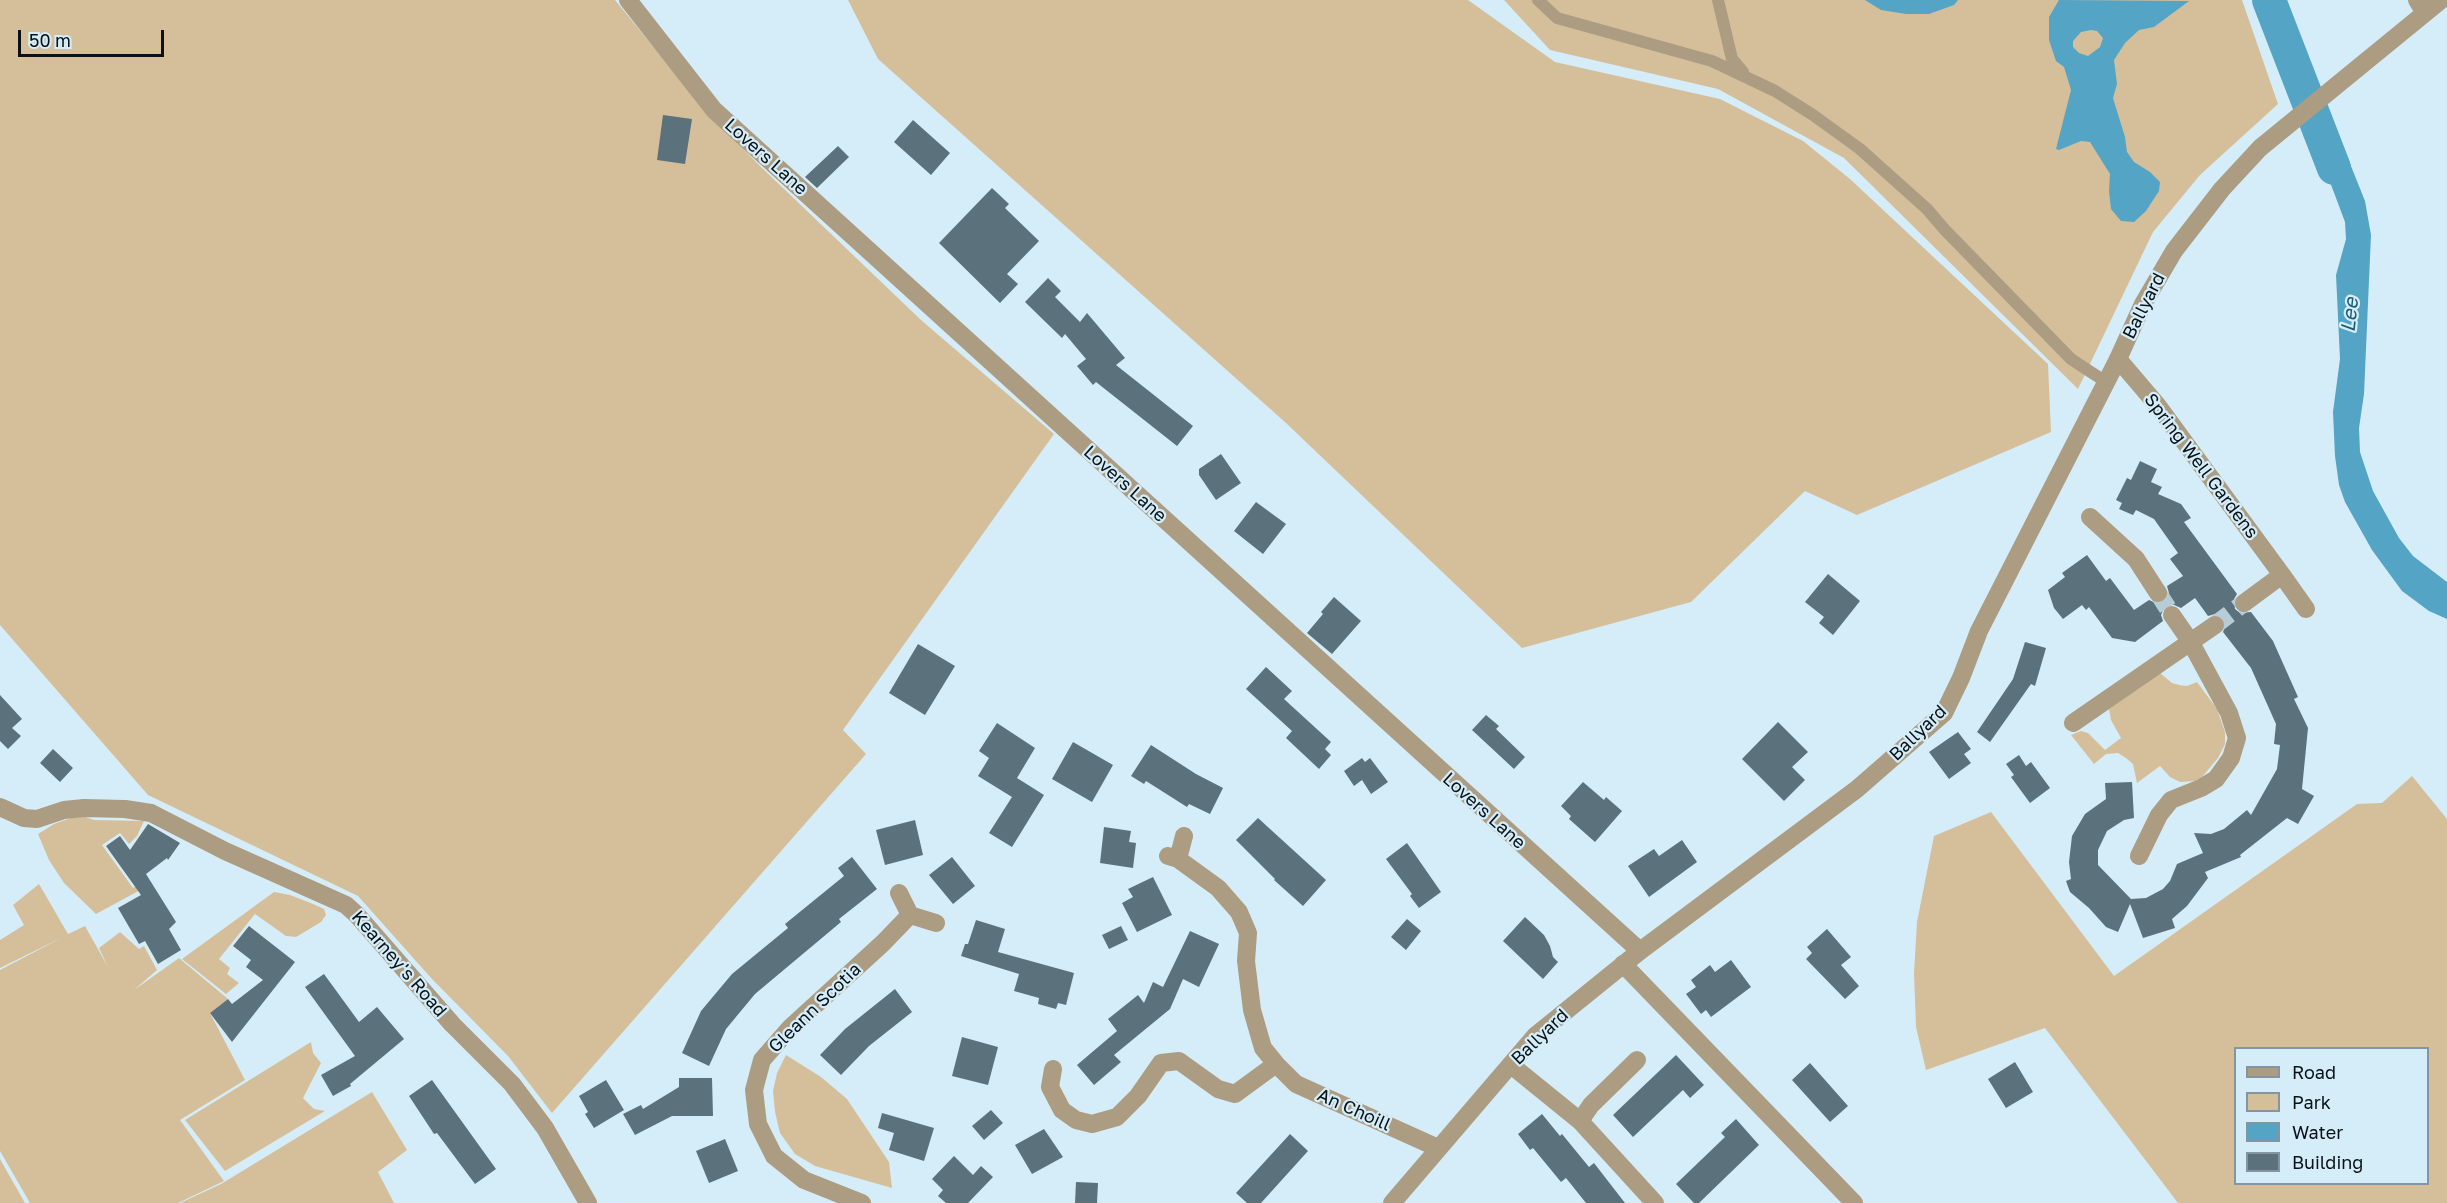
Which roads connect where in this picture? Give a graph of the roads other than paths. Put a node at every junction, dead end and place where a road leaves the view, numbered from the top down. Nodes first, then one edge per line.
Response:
1 (628, 0) edge
2 (1538, 0) edge
3 (1718, 0) edge
4 (2441, 0) edge
5 (2421, 7) edge
6 (1748, 77) junction
7 (2118, 360) junction
8 (2106, 382) junction
9 (2090, 517) dead end
10 (2282, 575) junction
11 (2158, 593) tunnel mouth
12 (2244, 603) tunnel mouth
13 (2306, 609) dead end
14 (2172, 615) tunnel mouth
15 (2215, 625) tunnel mouth
16 (2190, 641) junction
17 (2073, 723) dead end
18 (0, 807) edge
19 (1184, 836) dead end
20 (2139, 856) dead end
21 (899, 893) dead end
22 (910, 915) junction
23 (936, 922) dead end
24 (1640, 951) junction
25 (1623, 964) junction
26 (1637, 1060) dead end
27 (1276, 1064) junction
28 (1510, 1065) junction
29 (1053, 1069) dead end
30 (1580, 1121) junction
31 (1438, 1148) junction
32 (588, 1203) edge
33 (862, 1203) edge
34 (1392, 1203) edge
35 (1655, 1203) edge
36 (1854, 1203) edge

1 - 24 street, Lovers Lane
2 - 6 lane
3 - 6 lane
4 - 5 street
5 - 7 street, Ballyard
6 - 8 lane
7 - 8 street, Ballyard
7 - 10 street, Spring Well Gardens
8 - 24 street, Ballyard
9 - 11 street
10 - 12 street
10 - 13 street, Spring Well Gardens
14 - 16 street
15 - 16 street
16 - 17 street
16 - 20 street
18 - 32 street, Kearney's Road
19 - 27 street, An Choill
21 - 22 street
22 - 23 street
22 - 33 street, Gleann Scotia
24 - 25 street, Ballyard
25 - 28 street, Ballyard
25 - 36 street
26 - 30 street
27 - 29 street
27 - 31 street, An Choill
28 - 30 street
28 - 31 street, Ballyard
30 - 35 street
31 - 34 street, Ballyard

